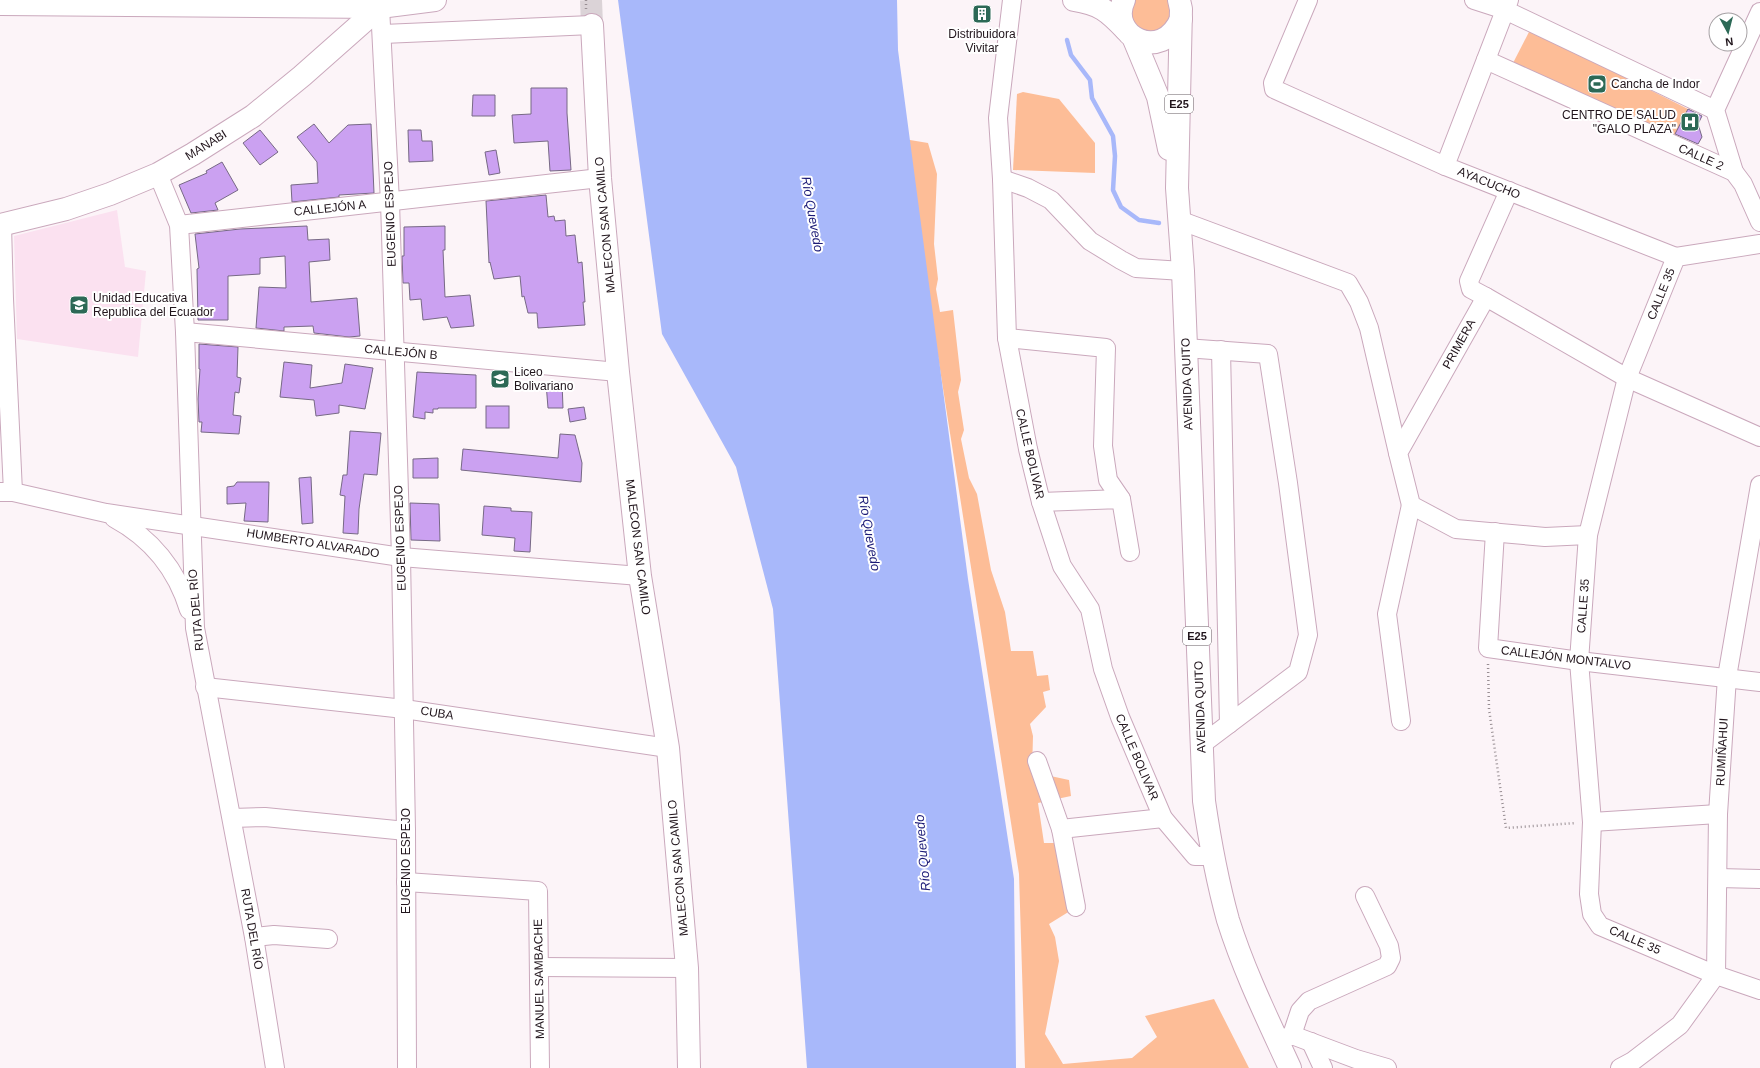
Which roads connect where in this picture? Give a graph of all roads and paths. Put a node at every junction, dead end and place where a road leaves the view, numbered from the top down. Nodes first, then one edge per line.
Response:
1 (435, 0) edge
2 (1012, 0) edge
3 (1074, 0) edge
4 (1124, 0) edge
5 (1308, 0) edge
6 (1474, 0) edge
7 (0, 4) edge
8 (1507, 5) edge
9 (380, 7) junction
10 (1180, 10) edge
11 (1760, 12) edge
12 (592, 25) joint
13 (1129, 33) junction
14 (382, 34) junction
15 (1486, 60) junction
16 (1715, 110) junction
17 (1445, 166) junction
18 (1734, 172) junction
19 (158, 174) junction
20 (600, 178) junction
21 (1002, 179) junction
22 (1177, 188) junction
23 (1508, 191) junction
24 (390, 202) junction
25 (1179, 220) junction
26 (1760, 222) edge
27 (1, 225) edge
28 (179, 225) junction
29 (1760, 244) edge
30 (1676, 257) junction
31 (1182, 271) junction
32 (1486, 297) junction
33 (2, 299) edge
34 (185, 332) junction
35 (1007, 338) junction
36 (1185, 348) junction
37 (1221, 350) junction
38 (394, 351) junction
39 (618, 372) junction
40 (1627, 378) junction
41 (1760, 437) edge
42 (1398, 453) junction
43 (1760, 485) edge
44 (7, 492) edge
45 (1121, 499) junction
46 (1041, 502) junction
47 (1411, 505) junction
48 (106, 513) junction
49 (191, 525) junction
50 (1494, 532) junction
51 (1588, 535) junction
52 (1130, 552) dead end
53 (401, 556) junction
54 (640, 576) junction
55 (195, 628) junction
56 (1488, 648) junction
57 (1579, 661) junction
58 (1727, 677) junction
59 (1760, 682) edge
60 (205, 687) junction
61 (404, 708) junction
62 (1400, 721) dead end
63 (1229, 724) junction
64 (1201, 745) junction
65 (668, 748) junction
66 (1037, 761) dead end
67 (1718, 814) junction
68 (232, 818) junction
69 (1163, 818) junction
70 (1592, 822) junction
71 (1061, 829) junction
72 (406, 831) junction
73 (1212, 856) junction
74 (1718, 878) junction
75 (1760, 879) edge
76 (406, 882) junction
77 (1365, 896) dead end
78 (1076, 907) dead end
79 (254, 937) junction
80 (328, 939) dead end
81 (539, 967) junction
82 (687, 968) junction
83 (1716, 975) junction
84 (1760, 990) edge
85 (1285, 1038) junction
86 (1311, 1042) junction
87 (274, 1068) edge
88 (407, 1068) edge
89 (540, 1068) edge
90 (689, 1068) edge
91 (1290, 1068) edge
92 (1323, 1068) edge
93 (1387, 1068) edge
94 (1620, 1068) edge

1 - 9 main road
2 - 21 street, CALLE BOLIVAR
3 - 13 main road, E25
4 - 13 main road, E25
5 - 17 street
6 - 8 street
7 - 9 main road
8 - 15 street, AYACUCHO
8 - 16 street
9 - 14 street, EUGENIO ESPEJO
9 - 19 main road, MANABI
10 - 13 main road, E25
10 - 22 main road, AVENIDA QUITO / E25
11 - 16 street
12 - 14 street
12 - 20 main road, MALECON SAN CAMILO
13 - 22 main road, AVENIDA QUITO / E25
14 - 24 street, EUGENIO ESPEJO
15 - 17 street, AYACUCHO
15 - 18 street, CALLE 2
16 - 18 street
17 - 23 street, AYACUCHO
18 - 26 street, CALLE 2
19 - 27 main road, MANABI
19 - 28 street, RUTA DEL RÍO
20 - 24 street, CALLEJÓN A
20 - 39 main road, MALECON SAN CAMILO
21 - 31 street
21 - 35 street, CALLE BOLIVAR
22 - 25 main road, AVENIDA QUITO / E25
23 - 30 street, AYACUCHO
23 - 32 street
24 - 28 street, CALLEJÓN A
24 - 38 street, EUGENIO ESPEJO
25 - 31 main road, AVENIDA QUITO / E25
25 - 42 street
27 - 33 street
28 - 34 street, RUTA DEL RÍO
29 - 30 street, CALLE 35
30 - 40 street, CALLE 35
31 - 36 main road, AVENIDA QUITO / E25
32 - 40 street
32 - 42 street, PRIMERA
33 - 44 street
34 - 38 street, CALLEJÓN B
34 - 49 street, RUTA DEL RÍO
35 - 45 street
35 - 46 street, CALLE BOLIVAR
36 - 37 street
36 - 64 main road, AVENIDA QUITO / E25
37 - 63 street
37 - 63 street
38 - 39 street, CALLEJÓN B
38 - 53 street, EUGENIO ESPEJO
39 - 54 main road, MALECON SAN CAMILO
40 - 41 street
40 - 51 street, CALLE 35
42 - 47 street
43 - 58 street, RUMIÑAHUI
44 - 48 street, HUMBERTO ALVARADO
45 - 46 street
45 - 52 street
46 - 69 street, CALLE BOLIVAR
47 - 50 street
47 - 62 street
48 - 49 street, HUMBERTO ALVARADO
48 - 55 street
49 - 53 street, HUMBERTO ALVARADO
49 - 55 street, RUTA DEL RÍO
50 - 51 street
50 - 56 street, CALLEJÓN MONTALVO
51 - 57 street, CALLE 35
53 - 54 street, HUMBERTO ALVARADO
53 - 61 street, EUGENIO ESPEJO
54 - 65 main road, MALECON SAN CAMILO
55 - 60 street, RUTA DEL RÍO
56 - 57 street, CALLEJÓN MONTALVO
56 - 70 path
57 - 58 street, CALLEJÓN MONTALVO
57 - 70 street, CALLE 35
58 - 59 street, CALLEJÓN MONTALVO
58 - 67 street, RUMIÑAHUI
60 - 61 street, CUBA
60 - 68 street, RUTA DEL RÍO
61 - 65 street, CUBA
61 - 72 street, EUGENIO ESPEJO
63 - 64 street
64 - 73 main road, AVENIDA QUITO / E25
65 - 82 main road, MALECON SAN CAMILO
66 - 71 street
67 - 70 street
67 - 74 street, RUMIÑAHUI
68 - 72 street
68 - 79 street, RUTA DEL RÍO
69 - 71 street
69 - 73 street, CALLE BOLIVAR
70 - 83 street, CALLE 35
71 - 78 street
72 - 76 street, EUGENIO ESPEJO
73 - 85 main road, AVENIDA QUITO / E25
74 - 75 street
74 - 83 street, RUMIÑAHUI
76 - 81 street, MANUEL SAMBACHE
76 - 88 street, EUGENIO ESPEJO
77 - 85 street
79 - 80 street
79 - 87 street, RUTA DEL RÍO
81 - 82 street
81 - 89 street, MANUEL SAMBACHE
82 - 90 main road, MALECON SAN CAMILO
83 - 84 street
83 - 94 street
85 - 86 street
85 - 91 main road, AVENIDA QUITO / E25
86 - 92 street
86 - 93 street

